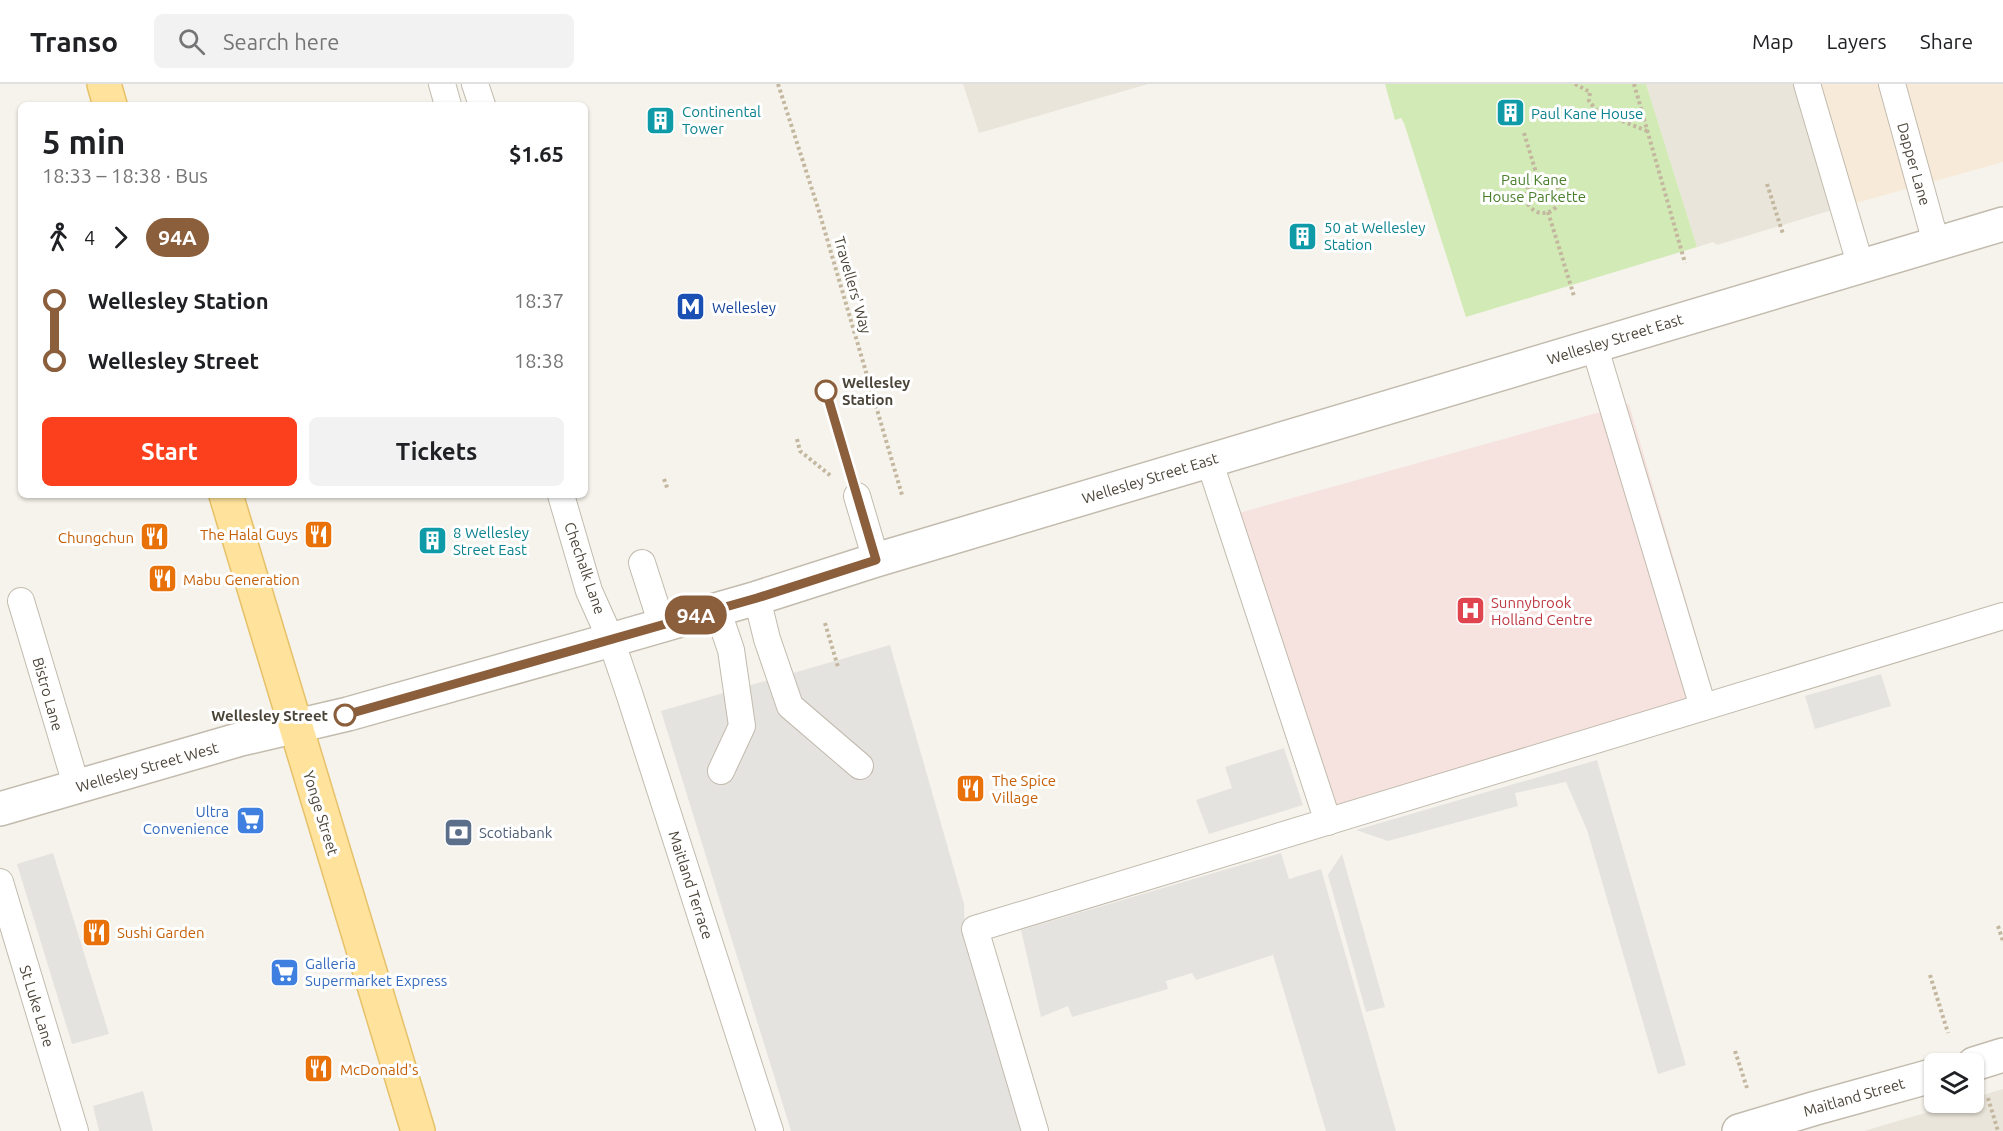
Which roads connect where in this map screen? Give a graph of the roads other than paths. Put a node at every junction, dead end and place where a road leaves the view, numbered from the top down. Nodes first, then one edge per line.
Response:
1 (104, 84) edge
2 (442, 84) edge
3 (475, 84) edge
4 (1807, 84) edge
5 (1892, 84) edge
6 (109, 102) edge
7 (447, 102) edge
8 (481, 102) edge
9 (2003, 224) edge
10 (1936, 243) junction
11 (1861, 267) junction
12 (1593, 345) junction
13 (1209, 460) junction
14 (857, 496) dead end
15 (227, 498) edge
16 (562, 498) edge
17 (876, 560) junction
18 (642, 563) dead end
19 (757, 598) junction
20 (21, 601) dead end
21 (717, 609) junction
22 (2003, 615) edge
23 (662, 625) junction
24 (611, 640) junction
25 (1703, 707) junction
26 (295, 726) junction
27 (860, 766) dead end
28 (722, 771) dead end
29 (76, 788) junction
30 (0, 809) edge
31 (1328, 822) junction
32 (0, 882) edge
33 (2003, 1055) edge
34 (1984, 1072) edge
35 (1924, 1078) edge
36 (75, 1131) edge
37 (418, 1131) edge
38 (770, 1131) edge
39 (1035, 1131) edge
40 (1739, 1131) edge

1 - 6 main road
2 - 7 lane
3 - 8 lane
4 - 11 lane
5 - 10 lane, Dapper Lane
9 - 10 street, Wellesley Street East
10 - 11 street, Wellesley Street East
11 - 12 street, Wellesley Street East
12 - 13 street, Wellesley Street East
12 - 25 lane
13 - 17 street, Wellesley Street East
13 - 31 lane
14 - 17 lane
15 - 26 main road, Yonge Street
16 - 24 lane, Chechalk Lane
17 - 19 street, Wellesley Street East
18 - 23 lane
19 - 21 street, Wellesley Street East
19 - 27 lane
20 - 29 lane, Bistro Lane
21 - 23 street, Wellesley Street East
21 - 28 lane
22 - 25 lane
23 - 24 street, Wellesley Street East
24 - 26 street, Wellesley Street East
24 - 38 lane, Maitland Terrace
25 - 31 lane
26 - 29 street, Wellesley Street West
26 - 37 main road, Yonge Street
29 - 30 street, Wellesley Street West
31 - 39 lane
32 - 36 lane, St Luke Lane
33 - 34 street
35 - 40 street, Maitland Street

